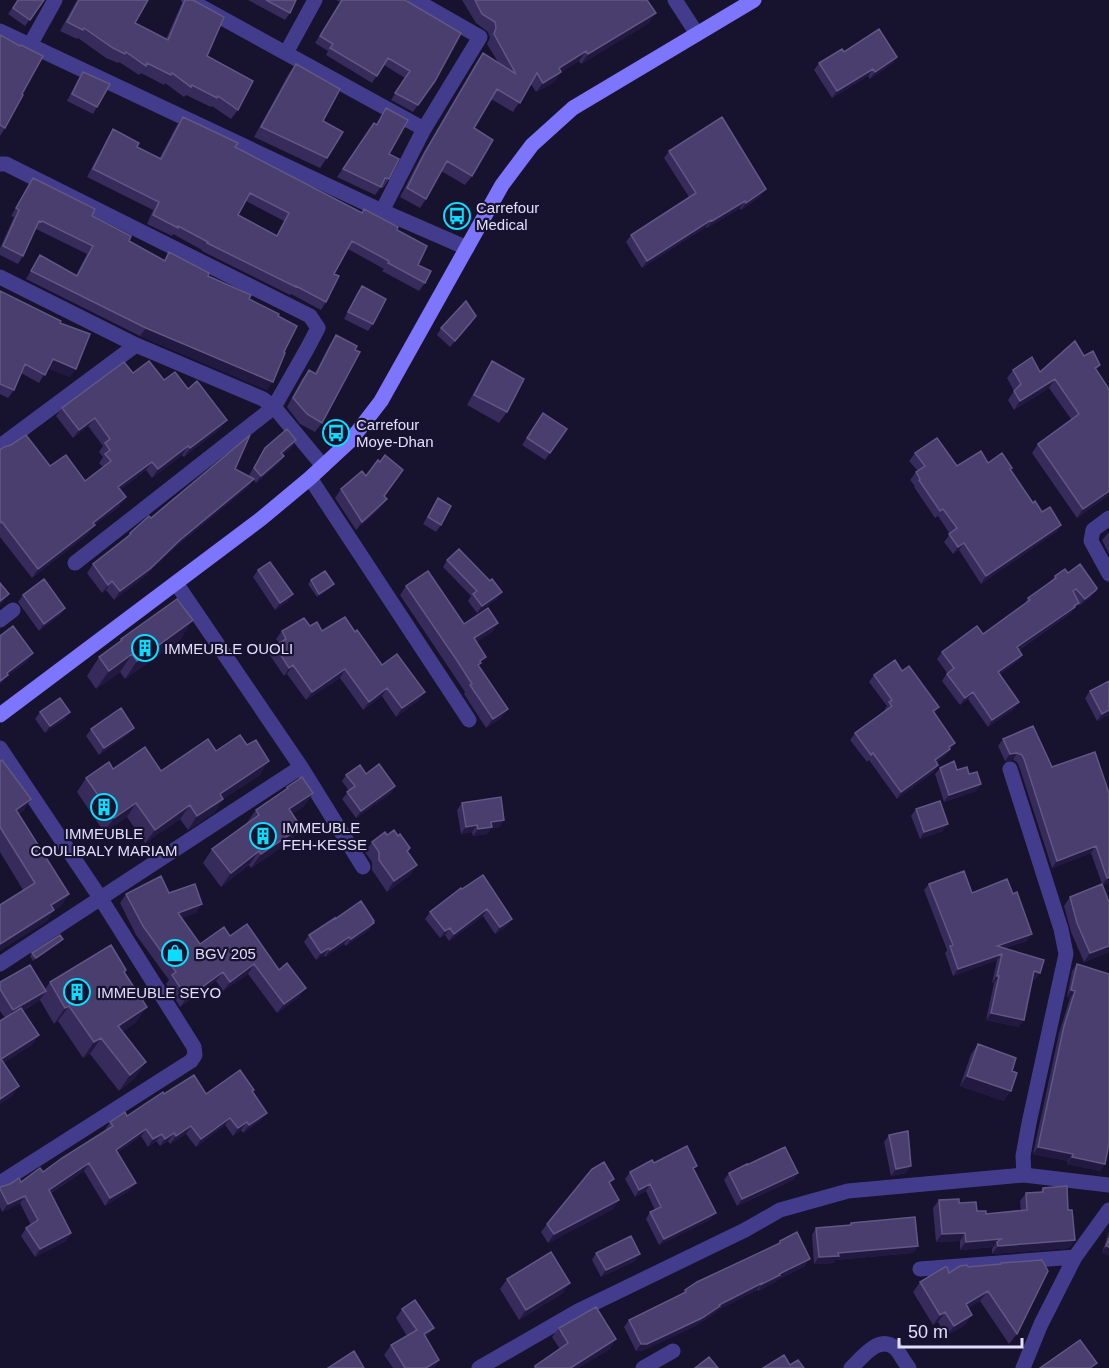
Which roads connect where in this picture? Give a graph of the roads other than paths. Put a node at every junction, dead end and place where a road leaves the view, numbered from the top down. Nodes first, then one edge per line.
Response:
1 (55, 0) edge
2 (189, 0) edge
3 (315, 0) edge
4 (415, 0) edge
5 (675, 0) edge
6 (754, 0) edge
7 (0, 31) edge
8 (697, 34) junction
9 (30, 45) junction
10 (286, 53) junction
11 (424, 129) junction
12 (0, 164) edge
13 (382, 211) junction
14 (467, 248) junction
15 (0, 277) edge
16 (136, 345) junction
17 (274, 407) junction
18 (0, 446) edge
19 (323, 466) junction
20 (310, 478) junction
21 (1109, 518) edge
22 (75, 564) dead end
23 (1109, 574) edge
24 (176, 583) junction
25 (14, 610) dead end
26 (0, 620) edge
27 (0, 715) edge
28 (469, 720) dead end
29 (0, 748) edge
30 (302, 767) junction
31 (1010, 769) dead end
32 (363, 867) dead end
33 (101, 899) junction
34 (0, 964) edge
35 (1024, 1175) junction
36 (0, 1184) edge
37 (1109, 1185) edge
38 (1109, 1210) edge
39 (1075, 1257) junction
40 (920, 1269) dead end
41 (673, 1351) dead end
42 (479, 1368) edge
43 (643, 1368) edge
44 (851, 1368) edge
45 (909, 1368) edge
46 (1023, 1368) edge

1 - 9 street
2 - 10 street
3 - 10 street
4 - 11 street
5 - 8 street
6 - 8 street
7 - 9 street
8 - 14 street
9 - 13 street
10 - 11 street
11 - 13 street
12 - 17 street
13 - 14 street
14 - 19 street
15 - 16 street
16 - 17 street
16 - 18 street
17 - 19 street
17 - 22 street
19 - 20 street
20 - 24 street
20 - 28 street
21 - 23 street
24 - 27 street
24 - 30 street
25 - 26 street
29 - 33 street
30 - 32 street
30 - 33 street
31 - 35 street
33 - 34 street
33 - 36 street
35 - 37 street
35 - 42 street
38 - 39 street
39 - 40 street
39 - 46 street
41 - 43 street
44 - 45 street

